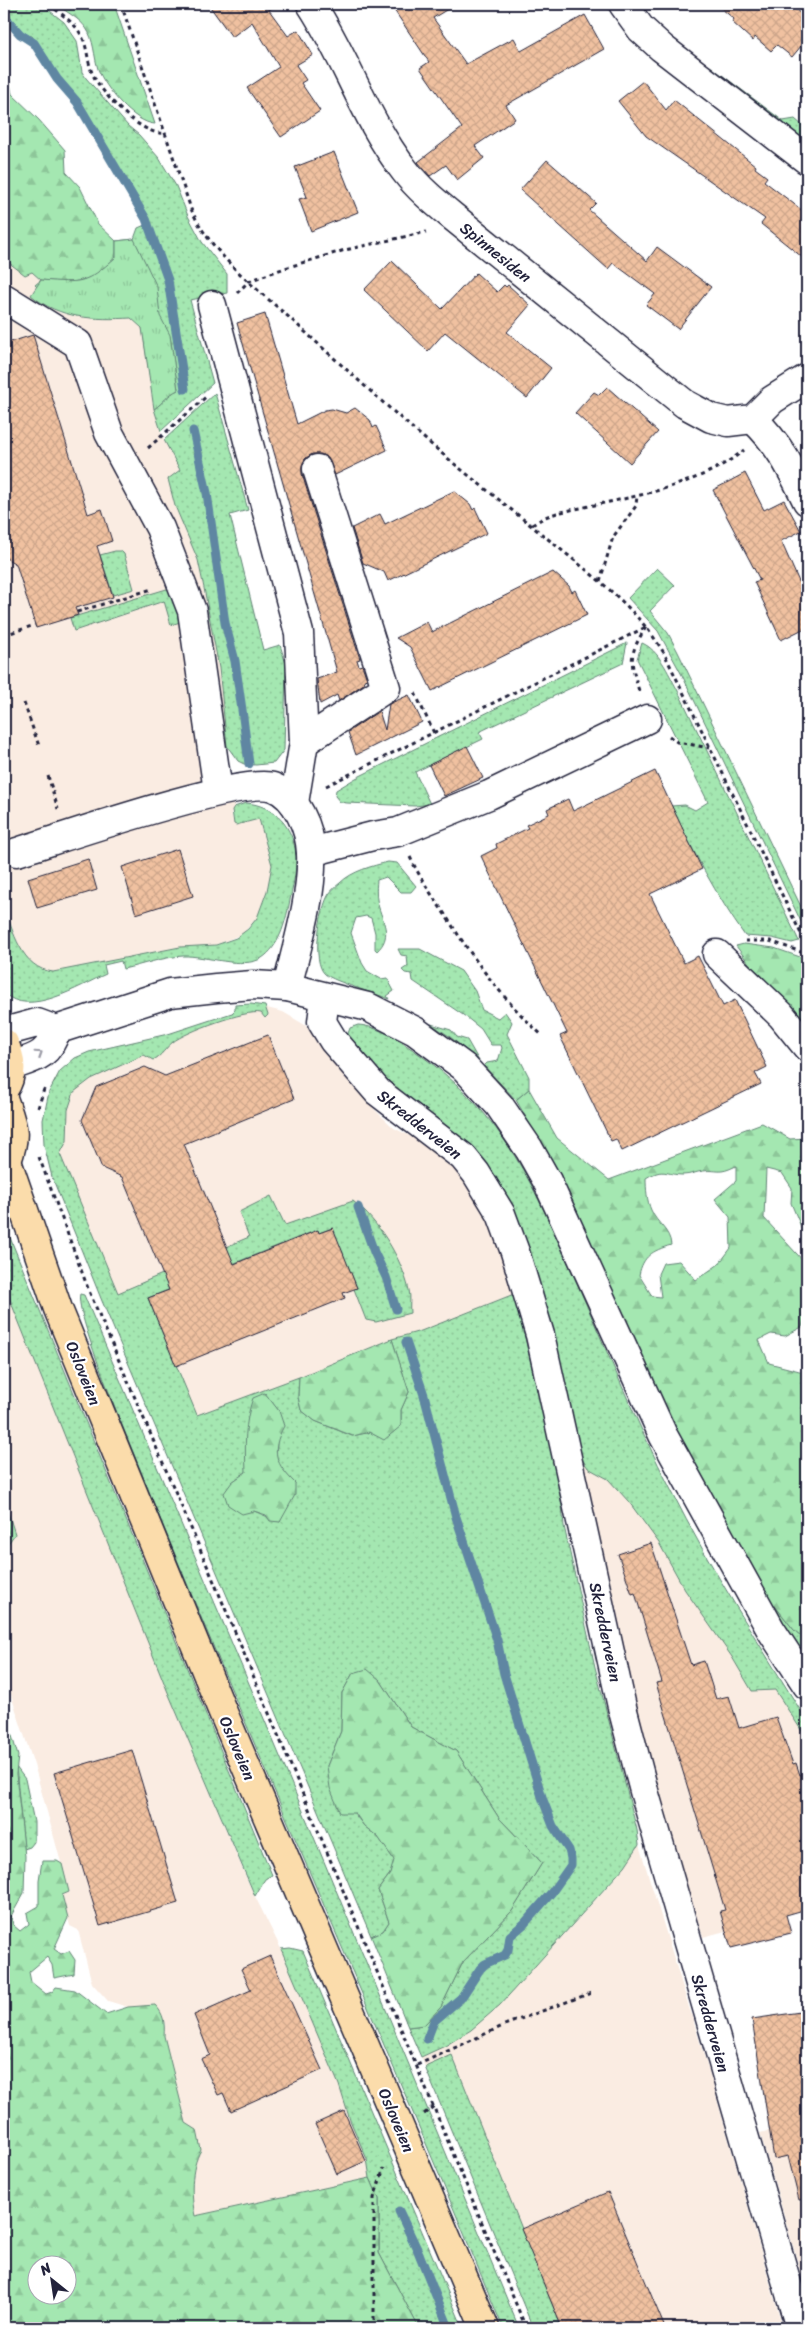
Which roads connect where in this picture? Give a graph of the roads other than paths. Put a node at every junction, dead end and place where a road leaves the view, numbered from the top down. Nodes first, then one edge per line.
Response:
1 (311, 4) edge
2 (623, 4) edge
3 (807, 160) edge
4 (4, 298) edge
5 (212, 305) dead end
6 (807, 378) edge
7 (759, 425) junction
8 (318, 469) dead end
9 (807, 501) edge
10 (647, 719) road end
11 (304, 742) junction
12 (218, 791) junction
13 (294, 803) junction
14 (16, 852) dead end
15 (311, 852) junction
16 (717, 954) road end
17 (287, 987) junction
18 (325, 996) junction
19 (56, 1030) junction
20 (4, 1032) edge
21 (807, 1047) edge
22 (6, 1066) edge
23 (4, 1101) edge
24 (5, 1160) edge
25 (807, 1685) edge
26 (485, 2328) edge
27 (800, 2328) edge

1 - 7 street, Spinnesiden
2 - 3 street
4 - 12 street
5 - 11 street
6 - 7 street
7 - 9 street
8 - 11 street
10 - 15 street
11 - 13 street
12 - 13 street
12 - 14 street
13 - 15 street
15 - 17 street
16 - 21 street
17 - 18 street
17 - 19 street
18 - 25 street
18 - 27 street, Skredderveien
19 - 20 street
22 -> 19 street
23 - 24 main road, Osloveien
24 - 26 main road, Osloveien

